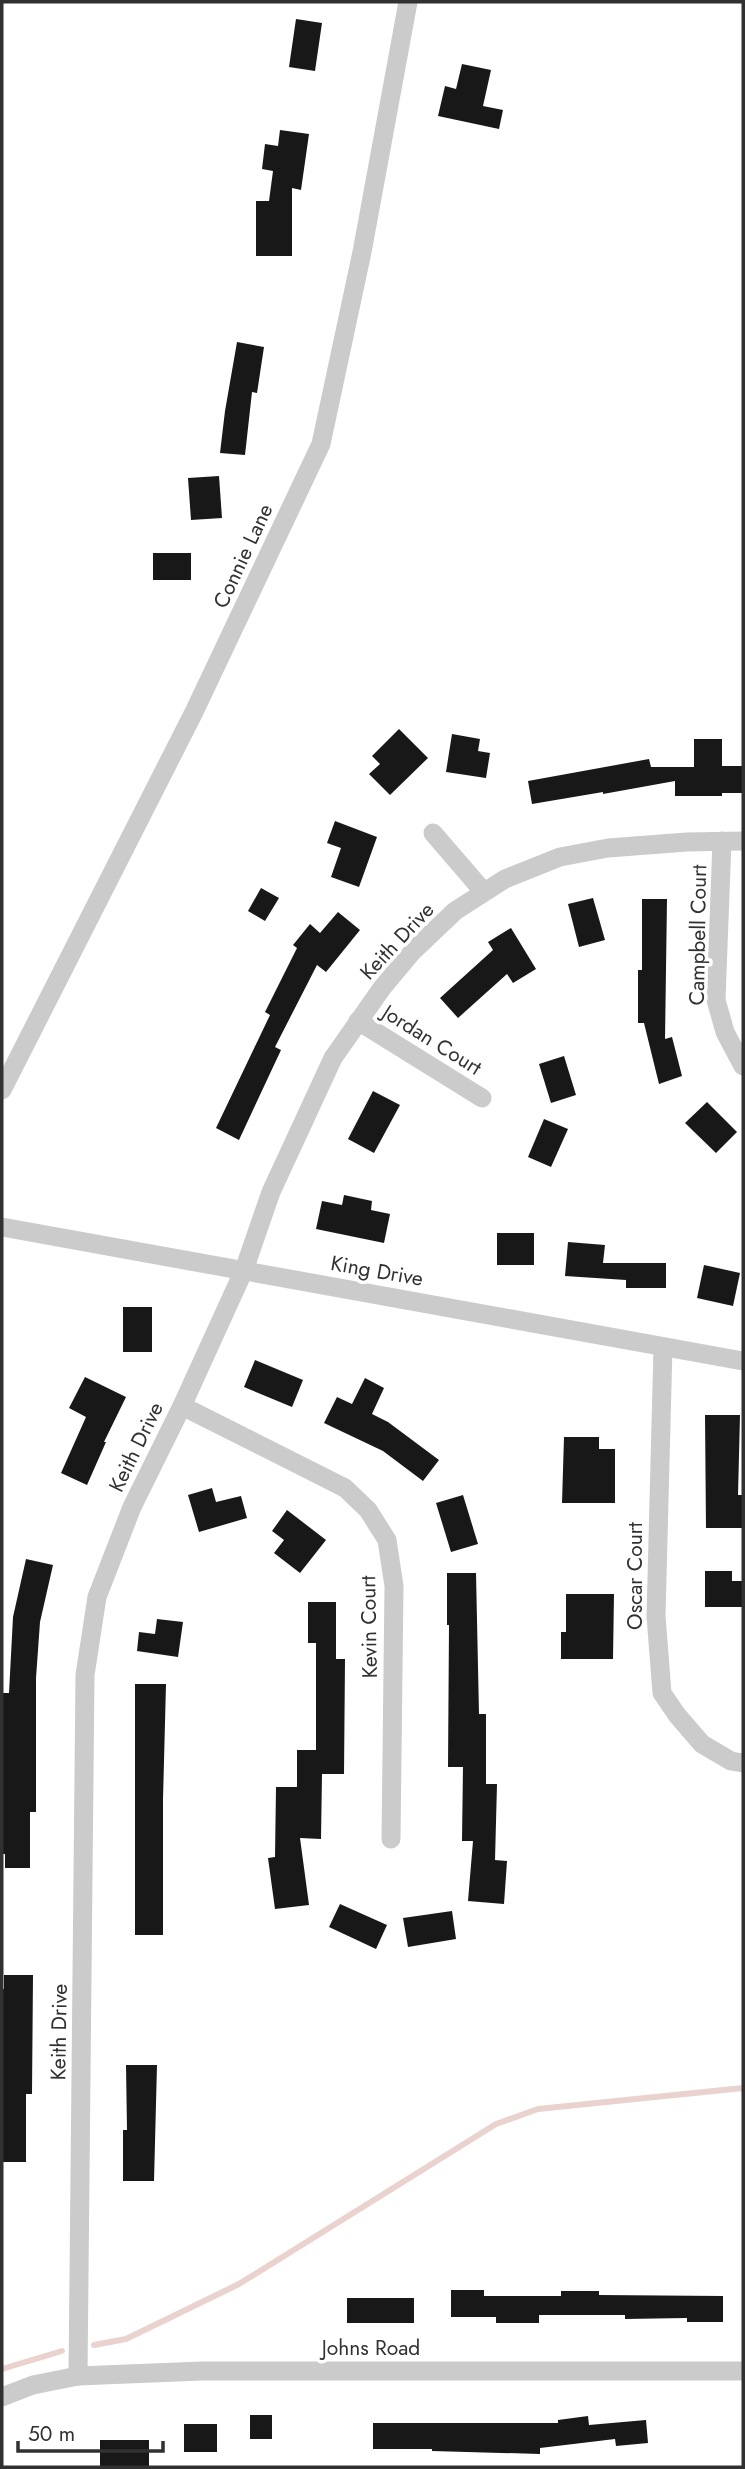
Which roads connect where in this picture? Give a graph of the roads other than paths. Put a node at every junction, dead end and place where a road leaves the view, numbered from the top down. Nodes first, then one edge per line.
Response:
1 (408, 2) edge
2 (433, 833) dead end
3 (722, 841) junction
4 (743, 841) edge
5 (484, 891) junction
6 (358, 1021) junction
7 (743, 1066) edge
8 (2, 1090) edge
9 (482, 1098) dead end
10 (2, 1227) edge
11 (244, 1270) junction
12 (663, 1347) junction
13 (743, 1362) edge
14 (182, 1406) junction
15 (743, 1763) edge
16 (391, 1839) dead end
17 (743, 2371) edge
18 (78, 2376) junction
19 (2, 2397) edge

1 - 8 street, Connie Lane
2 - 5 street
3 - 4 street, Keith Drive
3 - 5 street, Keith Drive
3 - 7 street, Campbell Court
5 - 6 street, Keith Drive
6 - 9 street, Jordan Court
6 - 11 street, Keith Drive
10 - 11 street, King Drive
11 - 12 street, King Drive
11 - 14 street, Keith Drive
12 - 13 street, King Drive
12 - 15 street, Oscar Court
14 - 16 street, Kevin Court
14 - 18 street, Keith Drive
17 - 18 street, Johns Road
18 - 19 street, Johns Road

